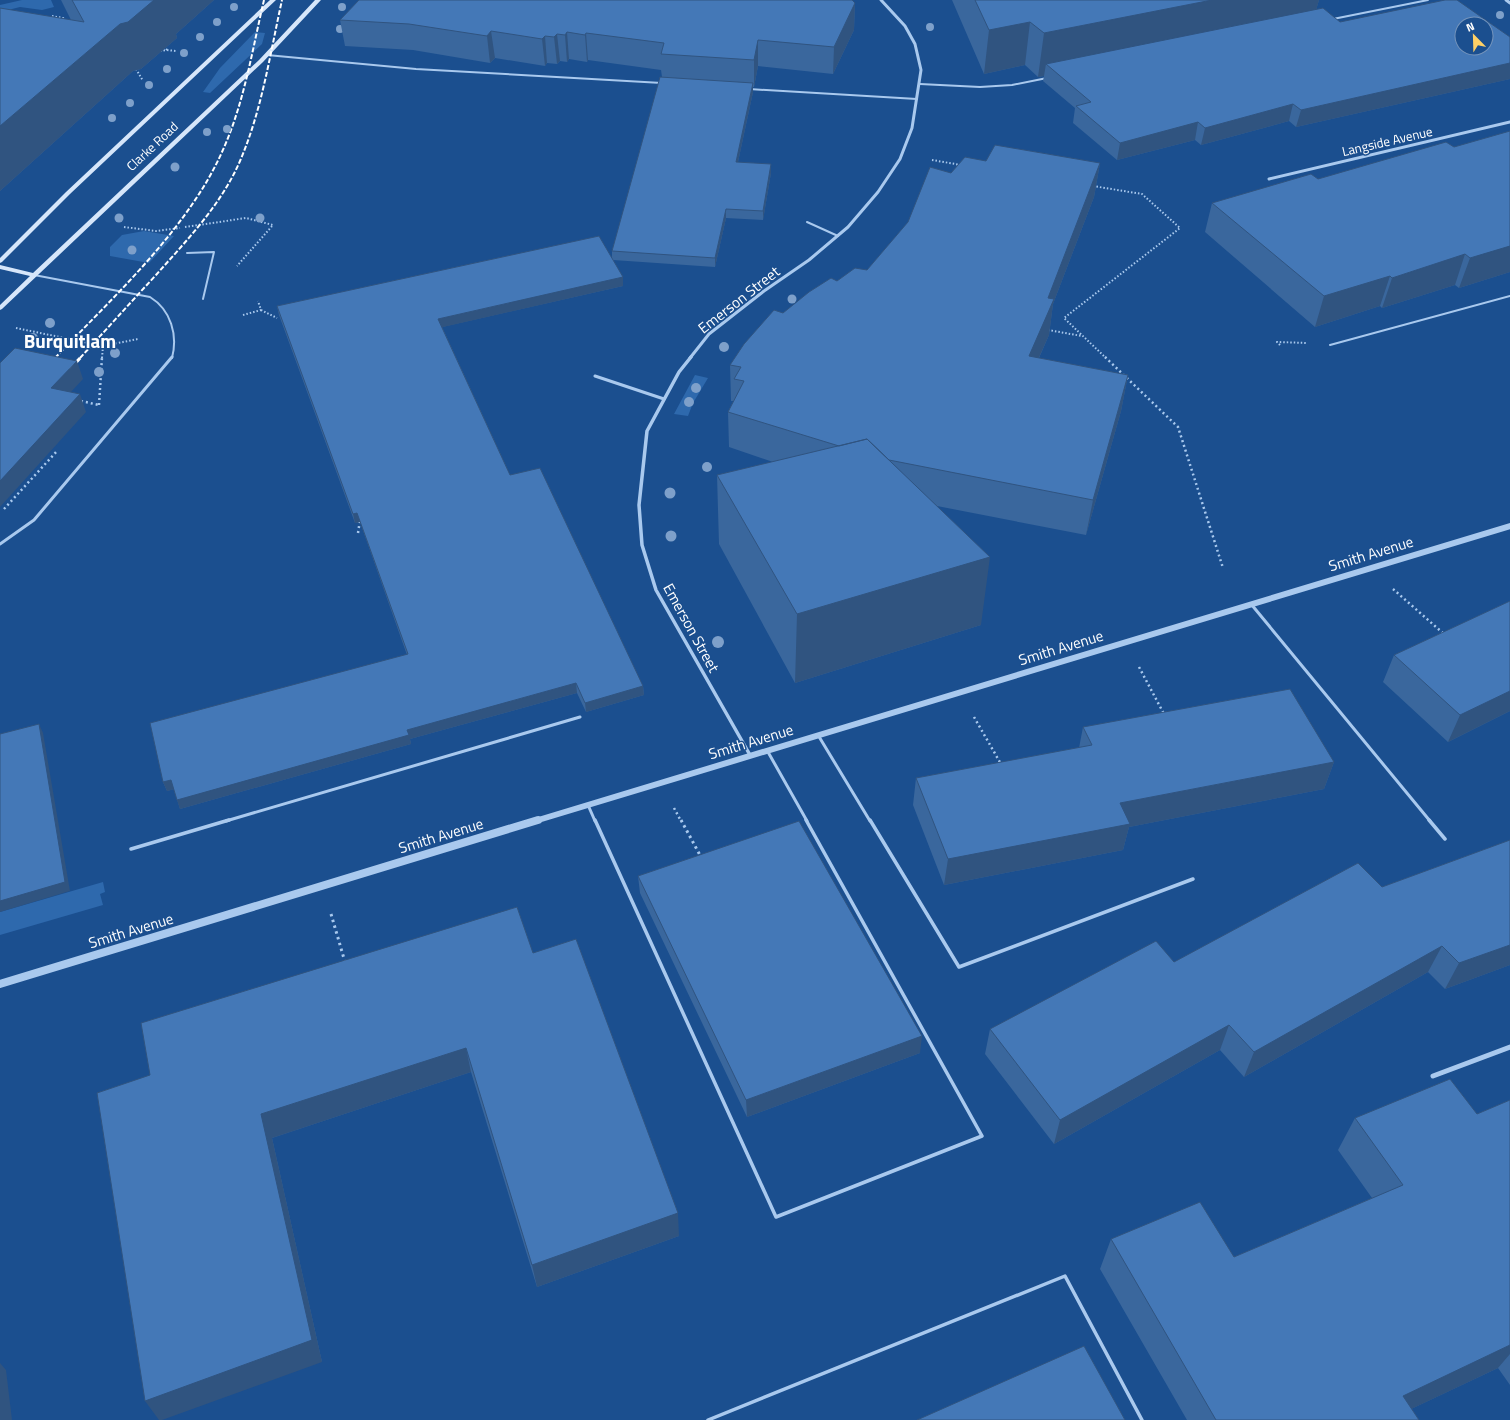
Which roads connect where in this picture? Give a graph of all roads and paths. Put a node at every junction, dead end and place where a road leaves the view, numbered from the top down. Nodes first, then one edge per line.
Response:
1 (273, 0) edge
2 (318, 0) edge
3 (881, 0) edge
4 (1428, 0) edge
5 (1506, 0) edge
6 (1510, 2) edge
7 (49, 16) edge
8 (1327, 21) edge
9 (64, 25) edge
10 (163, 45) dead end
11 (166, 50) junction
12 (159, 51) dead end
13 (176, 51) dead end
14 (267, 55) junction
15 (133, 64) edge
16 (1054, 77) edge
17 (143, 81) dead end
18 (662, 84) edge
19 (920, 84) junction
20 (742, 88) edge
21 (917, 98) junction
22 (1510, 122) edge
23 (932, 160) dead end
24 (963, 165) edge
25 (1269, 179) dead end
26 (1088, 185) edge
27 (807, 222) dead end
28 (838, 236) junction
29 (188, 253) dead end
30 (0, 261) edge
31 (0, 267) edge
32 (34, 275) junction
33 (1510, 296) edge
34 (203, 299) dead end
35 (258, 301) dead end
36 (0, 308) edge
37 (261, 310) junction
38 (243, 315) dead end
39 (276, 318) edge
40 (15, 328) dead end
41 (1044, 329) edge
42 (1082, 336) junction
43 (138, 339) dead end
44 (1280, 345) dead end
45 (1330, 345) joint
46 (103, 346) junction
47 (595, 376) dead end
48 (664, 399) junction
49 (78, 400) dead end
50 (99, 405) junction
51 (94, 411) dead end
52 (61, 446) dead end
53 (0, 514) edge
54 (361, 516) edge
55 (1510, 526) edge
56 (358, 533) dead end
57 (0, 544) edge
58 (1223, 568) dead end
59 (1393, 589) dead end
60 (1251, 604) junction
61 (1447, 636) edge
62 (1139, 667) dead end
63 (1164, 715) edge
64 (580, 717) dead end
65 (974, 717) dead end
66 (818, 735) junction
67 (767, 750) junction
68 (750, 755) junction
69 (999, 770) edge
70 (588, 805) junction
71 (674, 808) dead end
72 (1445, 839) dead end
73 (131, 849) dead end
74 (705, 863) edge
75 (1192, 879) dead end
76 (331, 914) dead end
77 (345, 964) edge
78 (0, 984) edge
79 (1510, 1047) edge
80 (1434, 1076) dead end
81 (708, 1420) edge
82 (1142, 1420) edge

1 - 30 main road, Clarke Road
2 - 14 main road, Clarke Road
3 - 19 street, Emerson Street
4 - 8 lane
5 - 6 street
7 - 9 path
10 - 11 path
11 - 12 path
11 - 13 path
14 - 18 lane
14 - 32 main road, Clarke Road
15 - 17 path
16 - 19 lane
19 - 21 street, Emerson Street
20 - 21 lane
21 - 28 street, Emerson Street
22 - 25 street, Langside Avenue
23 - 24 path
26 - 42 path
27 - 28 lane
28 - 48 street, Emerson Street
29 - 34 lane
31 - 32 main road
32 - 36 main road, Clarke Road
32 - 57 lane
33 - 45 lane
35 - 37 path
37 - 38 path
37 - 39 path
40 - 46 path
41 - 42 path
42 - 58 path
43 - 46 path
44 - 45 path
46 - 50 path
47 - 48 lane
48 - 68 street, Emerson Street
49 - 50 path
50 - 51 path
52 - 53 path
54 - 56 path
55 - 60 street, Smith Avenue
59 - 61 path
60 - 66 street, Smith Avenue
60 - 72 lane
62 - 63 path
64 - 73 lane
65 - 69 path
66 - 67 street, Smith Avenue
66 - 75 lane
67 - 68 street, Smith Avenue
67 - 70 lane
68 - 70 street, Smith Avenue
70 - 78 street, Smith Avenue
71 - 74 path
76 - 77 path
79 - 80 street
81 - 82 lane

